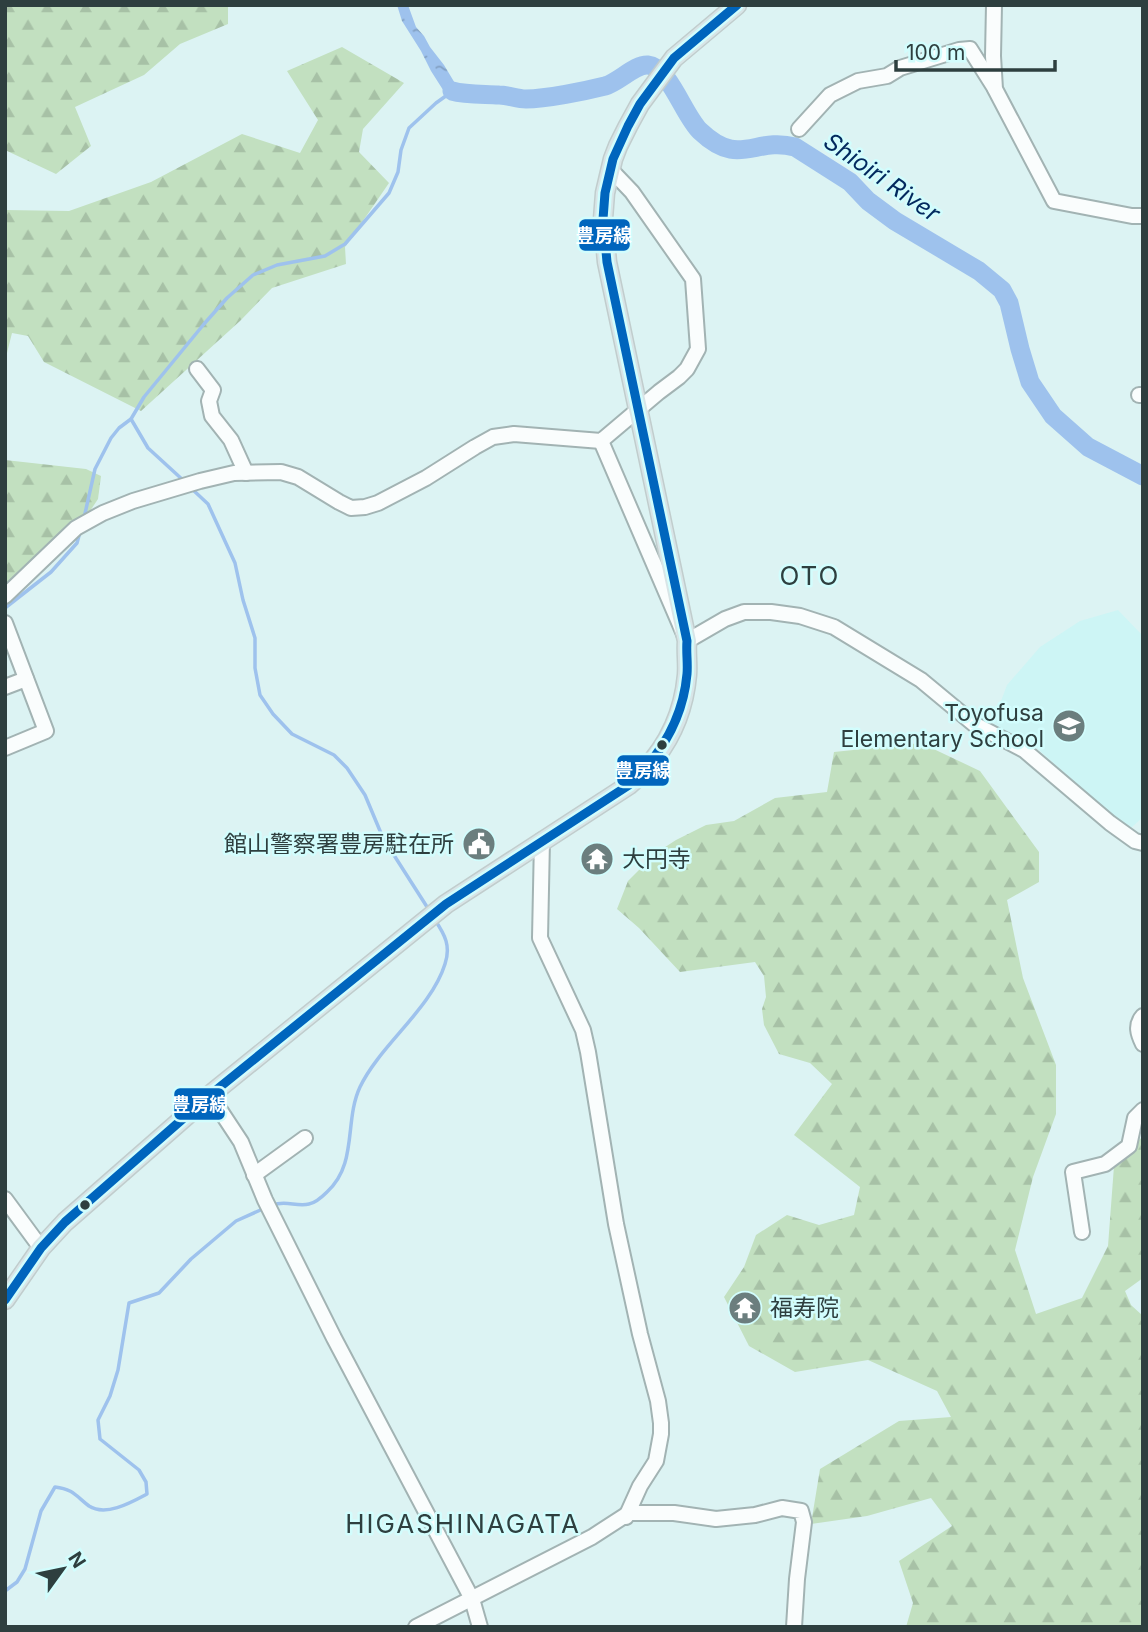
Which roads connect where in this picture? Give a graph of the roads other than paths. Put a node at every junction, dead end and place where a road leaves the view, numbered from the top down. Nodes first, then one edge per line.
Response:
1 (737, 5) edge
2 (994, 5) edge
3 (995, 89) junction
4 (799, 129) dead end
5 (610, 169) junction
6 (1143, 216) edge
7 (197, 369) dead end
8 (638, 411) junction
9 (601, 442) junction
10 (246, 473) junction
11 (5, 596) edge
12 (5, 623) edge
13 (687, 642) junction
14 (26, 679) junction
15 (5, 687) edge
16 (5, 748) edge
17 (542, 840) junction
18 (1143, 843) edge
19 (1143, 1017) edge
20 (1143, 1044) edge
21 (210, 1095) junction
22 (1143, 1110) edge
23 (305, 1138) dead end
24 (254, 1175) junction
25 (5, 1199) edge
26 (1082, 1233) dead end
27 (41, 1248) junction
28 (5, 1300) edge
29 (626, 1517) junction
30 (472, 1599) junction
31 (416, 1627) edge
32 (480, 1627) edge
33 (794, 1627) edge

1 - 5 main road
2 - 3 street
3 - 4 street
3 - 6 street
5 - 8 main road
5 - 8 street
7 - 10 street
8 - 9 street
8 - 13 main road
9 - 10 street
9 - 13 street
10 - 11 street
12 - 14 street
13 - 17 main road
13 - 18 street
14 - 15 street
14 - 16 street
17 - 21 main road
17 - 29 street
19 - 20 street
21 - 24 street
21 - 27 main road
22 - 26 street
23 - 24 street
24 - 30 street
25 - 27 street
27 - 28 main road
29 - 30 street
29 - 33 street
30 - 31 street
30 - 32 street

